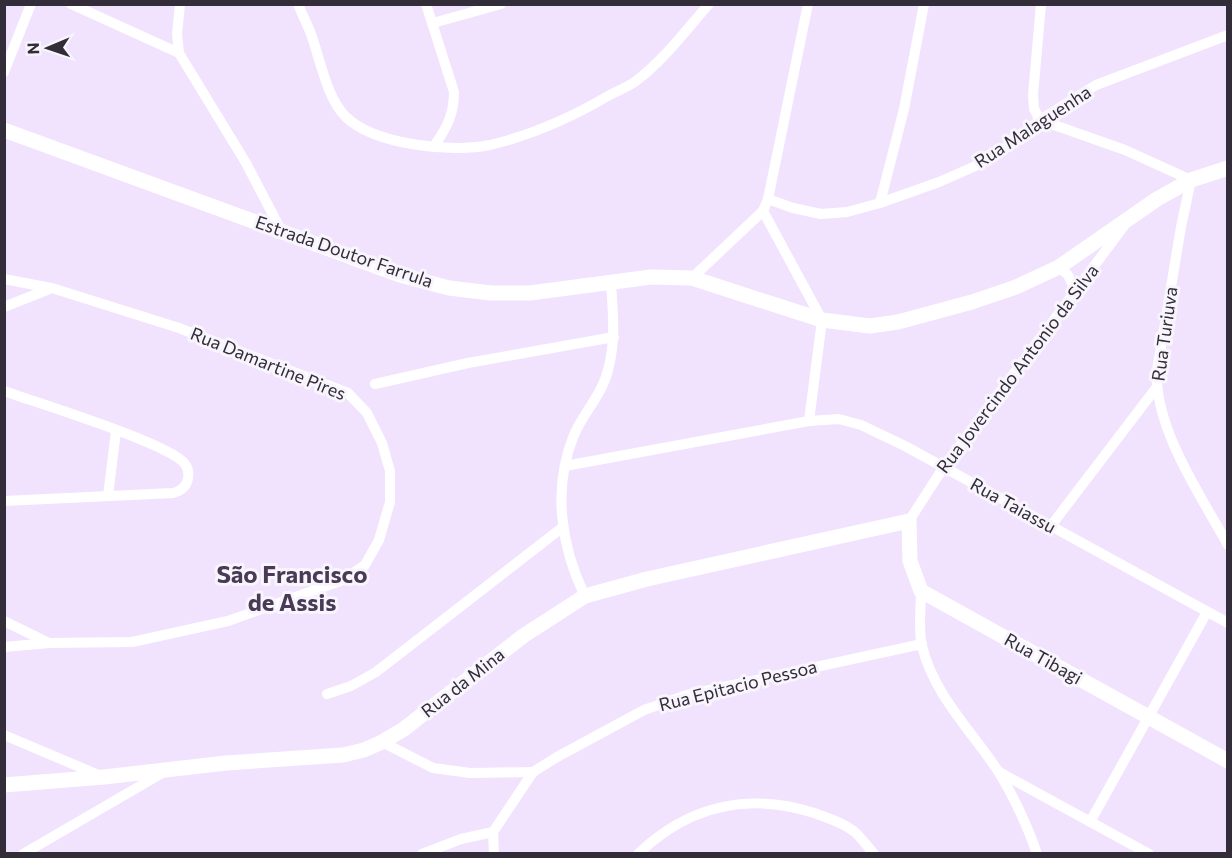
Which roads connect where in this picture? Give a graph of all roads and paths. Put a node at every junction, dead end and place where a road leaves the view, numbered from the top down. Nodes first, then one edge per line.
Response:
1 (31, 4) edge
2 (71, 4) edge
3 (180, 4) edge
4 (298, 4) edge
5 (426, 4) edge
6 (501, 4) edge
7 (709, 4) edge
8 (808, 4) edge
9 (924, 4) edge
10 (1041, 4) edge
11 (433, 23) junction
12 (1227, 35) edge
13 (179, 52) junction
14 (4, 72) edge
15 (1040, 120) junction
16 (4, 130) edge
17 (434, 146) junction
18 (1227, 168) edge
19 (1191, 180) junction
20 (768, 199) junction
21 (880, 203) junction
22 (763, 211) junction
23 (1130, 218) junction
24 (282, 232) junction
25 (1059, 267) junction
26 (692, 278) junction
27 (4, 279) edge
28 (611, 283) junction
29 (52, 288) junction
30 (1075, 290) junction
31 (4, 308) edge
32 (822, 320) junction
33 (614, 337) junction
34 (375, 384) dead end
35 (1156, 388) junction
36 (4, 391) edge
37 (809, 421) junction
38 (116, 431) junction
39 (565, 466) junction
40 (943, 468) junction
41 (108, 496) junction
42 (4, 501) edge
43 (909, 521) junction
44 (563, 527) junction
45 (1050, 527) junction
46 (1227, 545) edge
47 (921, 591) junction
48 (585, 596) junction
49 (1209, 613) junction
50 (4, 621) edge
51 (1227, 622) edge
52 (49, 643) junction
53 (922, 644) junction
54 (4, 647) edge
55 (327, 694) dead end
56 (1147, 717) junction
57 (4, 735) edge
58 (382, 742) junction
59 (1227, 761) edge
60 (170, 769) junction
61 (533, 772) junction
62 (999, 772) junction
63 (104, 777) junction
64 (4, 785) edge
65 (1090, 822) junction
66 (494, 832) junction
67 (23, 854) edge
68 (423, 854) edge
69 (494, 854) edge
70 (638, 854) edge
71 (874, 854) edge
72 (1037, 854) edge
73 (1149, 854) edge

1 - 14 street
2 - 13 street
3 - 13 street
4 - 17 street
5 - 11 street
6 - 11 street
7 - 17 street
8 - 20 street
9 - 21 street
10 - 15 street
11 - 17 street
12 - 15 street, Rua Malaguenha
13 - 24 street
15 - 19 street
15 - 21 street, Rua Malaguenha
16 - 24 street, Estrada Doutor Farrula
18 - 19 street, Estrada Doutor Farrula
19 - 23 street, Estrada Doutor Farrula
19 - 35 street, Rua Turiuva
20 - 21 street, Rua Malaguenha
20 - 22 street
22 - 26 street
22 - 32 street
23 - 25 street, Estrada Doutor Farrula
23 - 30 street, Rua Jovercindo Antonio da Silva
24 - 28 street, Estrada Doutor Farrula
25 - 30 street
25 - 32 street, Estrada Doutor Farrula
26 - 28 street, Estrada Doutor Farrula
26 - 32 street, Estrada Doutor Farrula
27 - 29 street, Rua Damartine Pires
28 - 33 street
29 - 31 street
29 - 52 street, Rua Damartine Pires
30 - 40 street, Rua Jovercindo Antonio da Silva
32 - 37 street
33 - 34 street
33 - 39 street
35 - 45 street
35 - 46 street, Rua Turiuva
36 - 38 street
37 - 39 street, Rua Taiassu
37 - 40 street, Rua Taiassu
38 - 41 street
38 - 41 street
39 - 44 street
40 - 43 street, Rua Jovercindo Antonio da Silva
40 - 45 street, Rua Taiassu
41 - 42 street
43 - 47 street
43 - 48 street, Rua da Mina
44 - 48 street
44 - 55 street
45 - 49 street, Rua Taiassu
47 - 53 street
47 - 56 street, Rua Tibagi
48 - 58 street, Rua da Mina
49 - 51 street, Rua Taiassu
49 - 56 street
50 - 52 street
52 - 54 street, Rua Damartine Pires
53 - 61 street, Rua Epitacio Pessoa
53 - 62 street
56 - 59 street, Rua Tibagi
56 - 65 street
57 - 63 street
58 - 60 street, Rua da Mina
58 - 61 street
60 - 63 street, Rua da Mina
60 - 67 street
61 - 66 street, Rua Epitacio Pessoa
62 - 65 street
62 - 72 street
63 - 64 street, Rua da Mina
65 - 73 street
66 - 68 street
66 - 69 street
70 - 71 street

